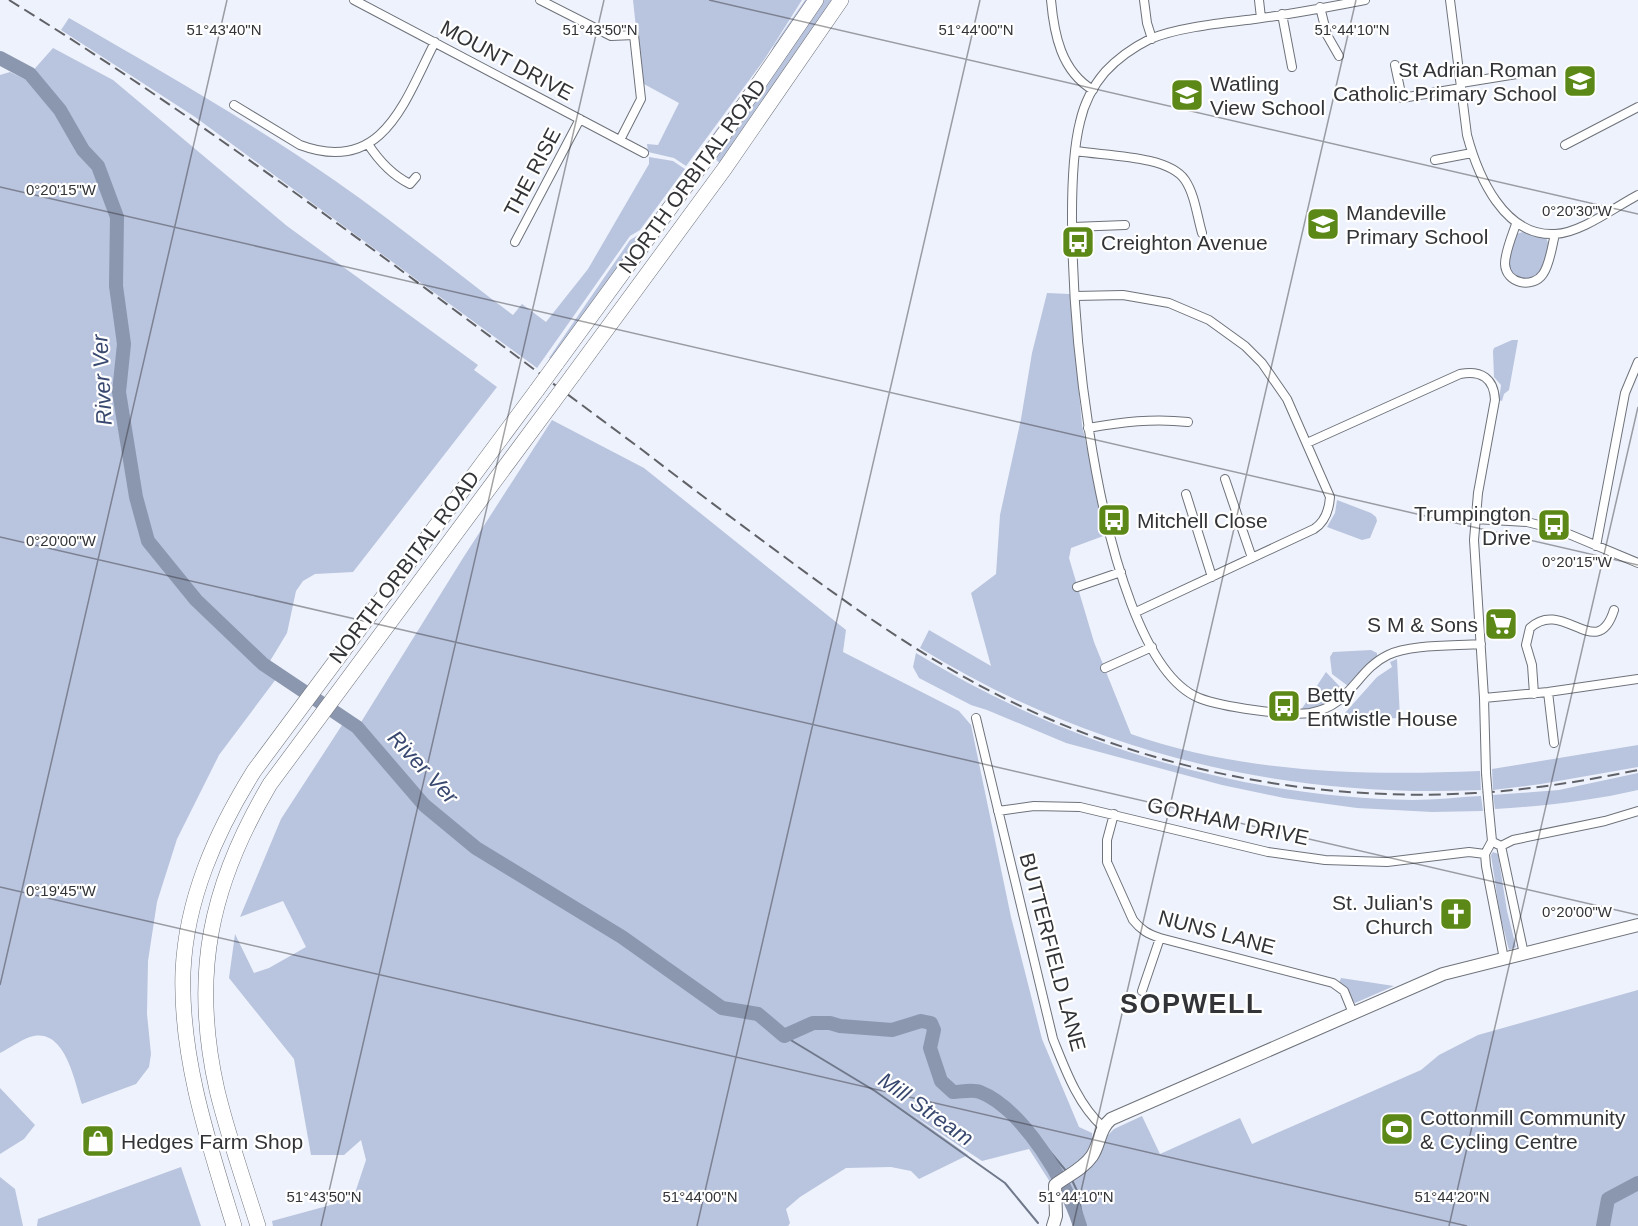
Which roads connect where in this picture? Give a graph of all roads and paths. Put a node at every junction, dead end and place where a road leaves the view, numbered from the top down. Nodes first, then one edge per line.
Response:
1 (354, 0) edge
2 (540, 0) edge
3 (816, 0) edge
4 (841, 0) edge
5 (1052, 0) edge
6 (1144, 0) edge
7 (1259, 0) edge
8 (1365, 0) edge
9 (1450, 0) edge
10 (1320, 7) junction
11 (1282, 14) junction
12 (1261, 18) junction
13 (1152, 39) junction
14 (435, 42) junction
15 (1339, 56) dead end
16 (1395, 65) dead end
17 (1292, 67) dead end
18 (1523, 73) dead end
19 (1461, 85) junction
20 (1093, 90) junction
21 (234, 105) dead end
22 (1638, 107) edge
23 (580, 119) junction
24 (620, 140) junction
25 (368, 144) junction
26 (1565, 145) dead end
27 (1076, 151) junction
28 (644, 153) dead end
29 (1472, 153) junction
30 (1435, 160) dead end
31 (413, 185) dead end
32 (1638, 195) edge
33 (1516, 224) junction
34 (1125, 225) dead end
35 (1073, 226) junction
36 (1202, 233) dead end
37 (1555, 234) junction
38 (515, 242) dead end
39 (1075, 296) junction
40 (1638, 363) edge
41 (1188, 422) dead end
42 (1088, 428) junction
43 (1306, 443) junction
44 (1225, 479) dead end
45 (1186, 494) dead end
46 (1475, 519) junction
47 (1596, 546) junction
48 (1252, 558) junction
49 (1638, 562) edge
50 (1121, 572) junction
51 (1212, 577) junction
52 (1077, 588) dead end
53 (1614, 610) dead end
54 (1136, 612) junction
55 (1481, 644) junction
56 (1152, 647) junction
57 (1105, 668) dead end
58 (1638, 679) edge
59 (1548, 692) junction
60 (1534, 694) junction
61 (1484, 698) junction
62 (976, 718) dead end
63 (1554, 743) dead end
64 (998, 811) junction
65 (1638, 811) edge
66 (1114, 814) junction
67 (1497, 843) junction
68 (1485, 854) junction
69 (1638, 925) edge
70 (1160, 938) junction
71 (1524, 954) junction
72 (1504, 959) junction
73 (1142, 991) dead end
74 (1353, 1013) junction
75 (1104, 1127) junction
76 (234, 1226) edge
77 (258, 1226) edge
78 (1053, 1226) edge

1 - 14 street, MOUNT DRIVE
2 - 24 street
3 - 76 highway, NORTH ORBITAL ROAD, bridge
4 - 77 highway, NORTH ORBITAL ROAD, bridge
5 - 20 street
6 - 13 street
7 - 12 street
8 - 10 street
9 - 19 street
10 - 11 street
10 - 15 street
11 - 12 street
11 - 17 street
12 - 13 street
13 - 20 street
14 - 23 street, MOUNT DRIVE
14 - 25 street
16 - 19 street
18 - 19 street
19 - 29 street
20 - 27 street
21 - 25 street
22 - 26 street
23 - 24 street, MOUNT DRIVE
23 - 38 street, THE RISE
24 - 28 street, MOUNT DRIVE
25 - 31 street
27 - 35 street
27 - 36 street
29 - 30 street
29 - 33 street
32 - 37 street
33 - 37 street
33 - 37 street
34 - 35 street
35 - 39 street
39 - 42 street
39 - 43 street
40 - 47 street
41 - 42 street
42 - 50 street
43 - 46 street
43 - 48 street
44 - 48 street
45 - 51 street
46 - 47 street
46 - 55 street
47 - 49 street
48 - 51 street
50 - 52 street
50 - 54 street
51 - 54 street
53 - 60 street
54 - 56 street
55 - 56 street
55 - 61 street
56 - 57 street
58 - 59 street
59 - 60 street
59 - 63 street
60 - 61 street
61 - 67 street, bridge
62 - 64 street, BUTTERFIELD LANE
64 - 66 street, GORHAM DRIVE
64 - 75 street, BUTTERFIELD LANE
65 - 67 street
66 - 68 street, GORHAM DRIVE
66 - 70 street, NUNS LANE
67 - 68 street
67 - 71 street
68 - 72 street
69 - 71 street
70 - 73 street
70 - 74 street, NUNS LANE
71 - 72 street
72 - 74 street
74 - 75 street
75 - 78 street

